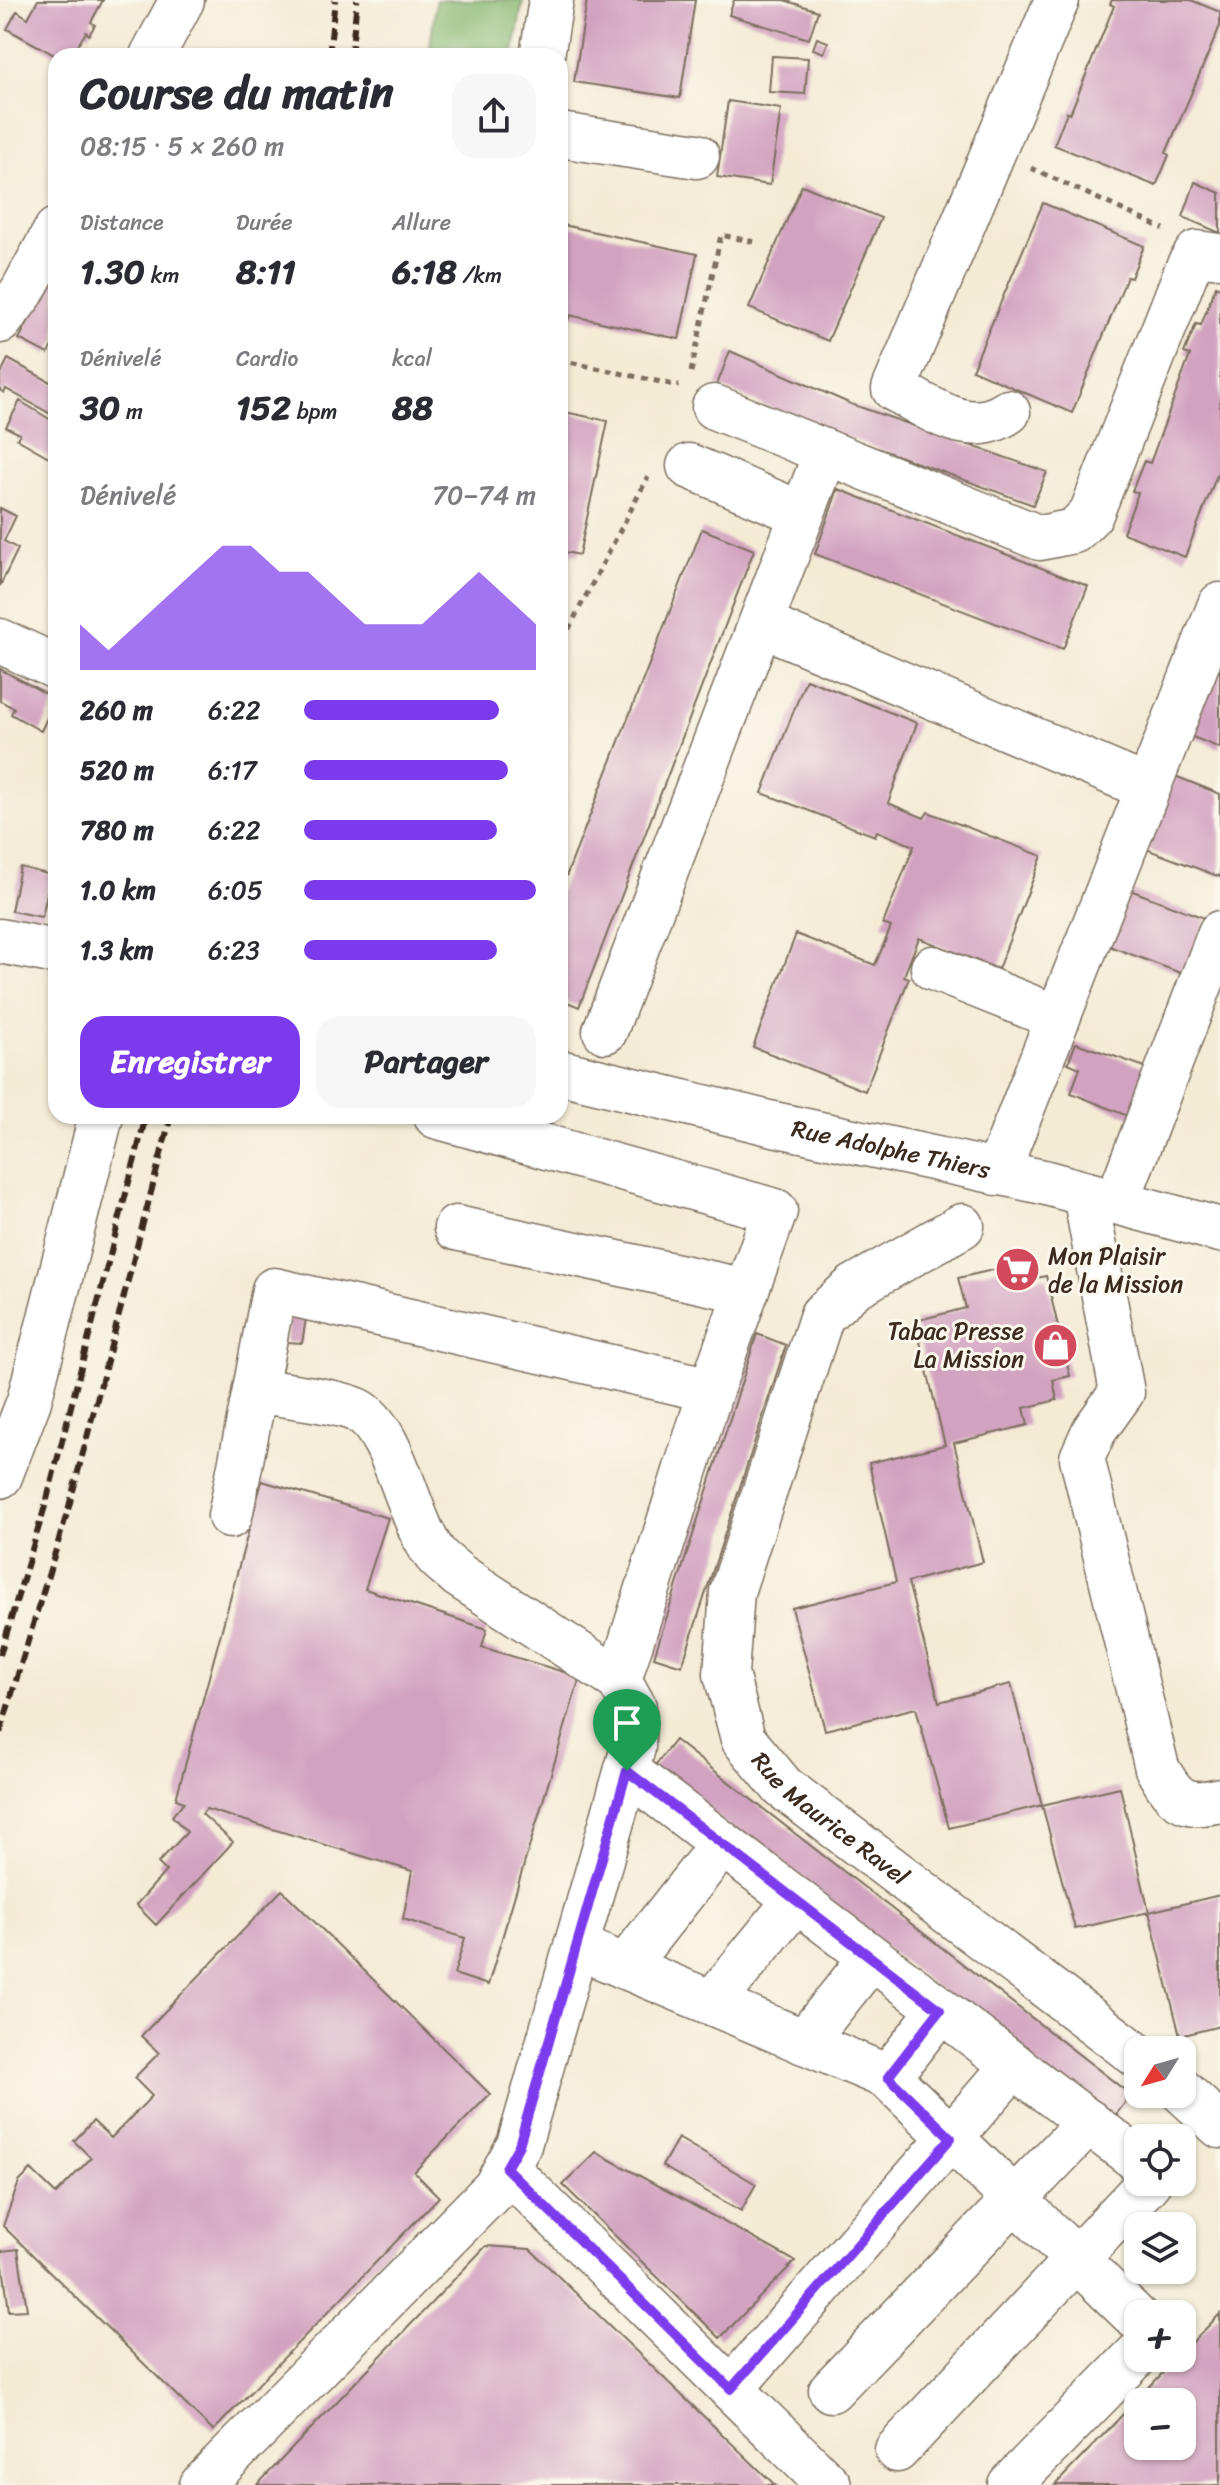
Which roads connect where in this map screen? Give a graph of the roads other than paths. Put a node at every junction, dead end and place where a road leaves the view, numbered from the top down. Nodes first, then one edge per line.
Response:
1 (182, 0) edge
2 (551, 0) edge
3 (1057, 0) edge
4 (156, 48) edge
5 (543, 48) edge
6 (568, 136) edge
7 (697, 156) dead end
8 (48, 245) edge
9 (1206, 258) edge
10 (0, 321) edge
11 (714, 407) dead end
12 (1008, 412) dead end
13 (826, 452) junction
14 (671, 467) road end
15 (802, 514) junction
16 (1220, 605) edge
17 (761, 624) junction
18 (0, 641) edge
19 (48, 663) edge
20 (1148, 788) junction
21 (1220, 933) edge
22 (0, 941) edge
23 (48, 950) edge
24 (933, 968) dead end
25 (1058, 1018) junction
26 (605, 1031) dead end
27 (568, 1074) edge
28 (99, 1124) edge
29 (465, 1124) edge
30 (997, 1173) junction
31 (1101, 1198) junction
32 (962, 1226) dead end
33 (456, 1228) dead end
34 (1220, 1230) edge
35 (746, 1291) junction
36 (255, 1390) junction
37 (711, 1390) junction
38 (0, 1476) edge
39 (230, 1516) dead end
40 (619, 1680) junction
41 (627, 1771) junction
42 (1220, 1800) edge
43 (722, 1844) junction
44 (796, 1900) junction
45 (576, 1946) junction
46 (871, 1958) junction
47 (625, 1967) junction
48 (712, 2003) junction
49 (940, 2010) junction
50 (804, 2042) junction
51 (1124, 2045) edge
52 (1014, 2065) junction
53 (888, 2077) junction
54 (1196, 2104) edge
55 (1089, 2122) junction
56 (1220, 2126) edge
57 (951, 2138) junction
58 (1124, 2149) edge
59 (506, 2168) junction
60 (1136, 2196) edge
61 (1016, 2200) junction
62 (1078, 2260) junction
63 (1124, 2305) edge
64 (1124, 2368) edge
65 (731, 2389) junction
66 (831, 2390) dead end
67 (897, 2450) dead end
68 (202, 2485) edge
69 (829, 2485) edge
70 (1010, 2485) edge

1 - 4 street
2 - 5 street
3 - 12 street
6 - 7 street
8 - 10 street
9 - 13 street
11 - 13 street
13 - 15 street
14 - 15 street
15 - 17 street
16 - 20 street
17 - 20 street
17 - 26 street
18 - 19 street
20 - 25 street
21 - 31 street
22 - 23 street
24 - 25 street
25 - 30 street
27 - 30 street, Rue Adolphe Thiers
28 - 38 street
29 - 35 street
30 - 31 street, Rue Adolphe Thiers
31 - 34 street, Rue Adolphe Thiers
31 - 42 street
32 - 51 street, Rue Maurice Ravel
33 - 35 street
35 - 37 street
36 - 37 street
36 - 39 street
36 - 40 street
37 - 40 street
40 - 41 street
41 - 43 street
41 - 45 street
43 - 44 street
43 - 47 street
44 - 46 street
44 - 48 street
45 - 47 street
45 - 59 street
46 - 49 street
46 - 50 street
47 - 48 street
48 - 50 street
49 - 52 street
49 - 53 street
50 - 53 street
52 - 55 street
52 - 57 street
53 - 57 street
54 - 56 street
55 - 58 street
55 - 61 street
57 - 61 street
57 - 65 street
59 - 65 street
59 - 68 street
60 - 62 street
61 - 62 street
61 - 66 street
62 - 63 street
62 - 67 street
64 - 70 street
65 - 69 street

